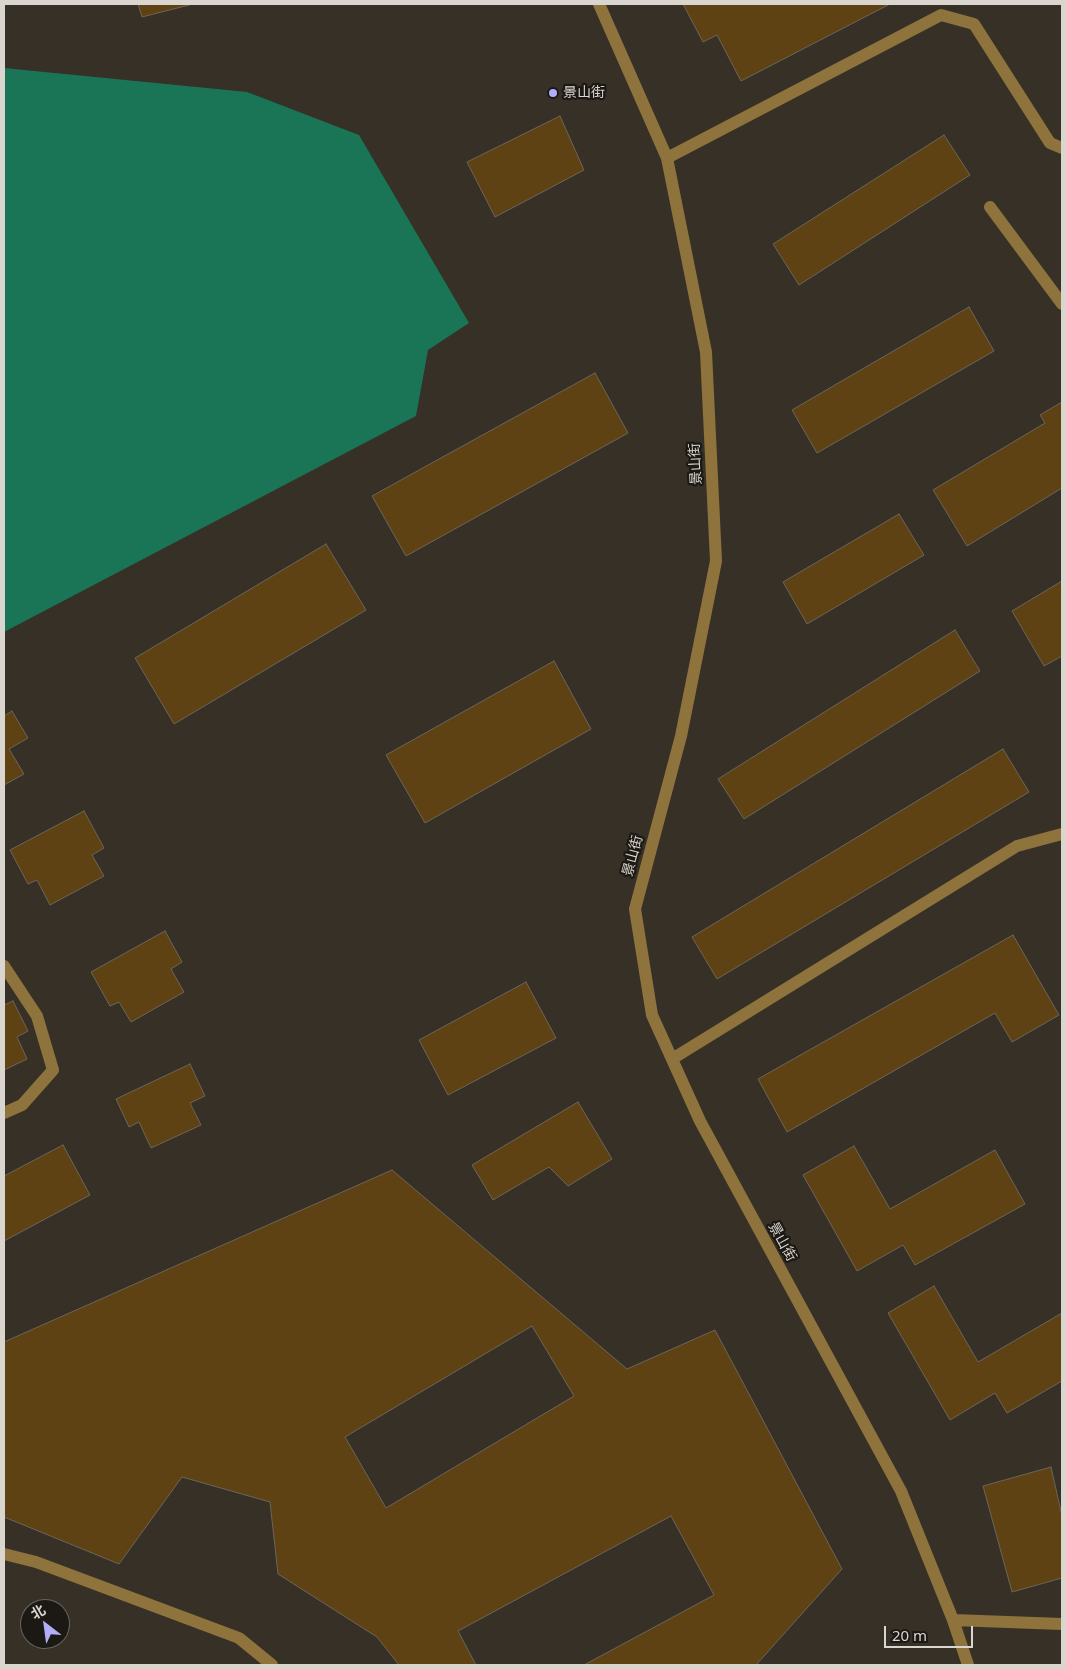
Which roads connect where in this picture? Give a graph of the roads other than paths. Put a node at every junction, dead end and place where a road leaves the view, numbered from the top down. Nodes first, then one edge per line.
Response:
1 (599, 4) edge
2 (1062, 148) edge
3 (667, 158) junction
4 (990, 207) dead end
5 (1062, 304) edge
6 (1062, 834) edge
7 (4, 966) edge
8 (672, 1059) junction
9 (4, 1113) edge
10 (4, 1554) edge
11 (953, 1620) junction
12 (1062, 1624) edge
13 (272, 1665) edge
14 (968, 1665) edge

1 - 3 street, 景山街
2 - 3 street
3 - 8 street, 景山街
4 - 5 street
6 - 8 street
7 - 9 street
8 - 11 street, 景山街
10 - 13 street
11 - 12 street
11 - 14 street, 景山街

